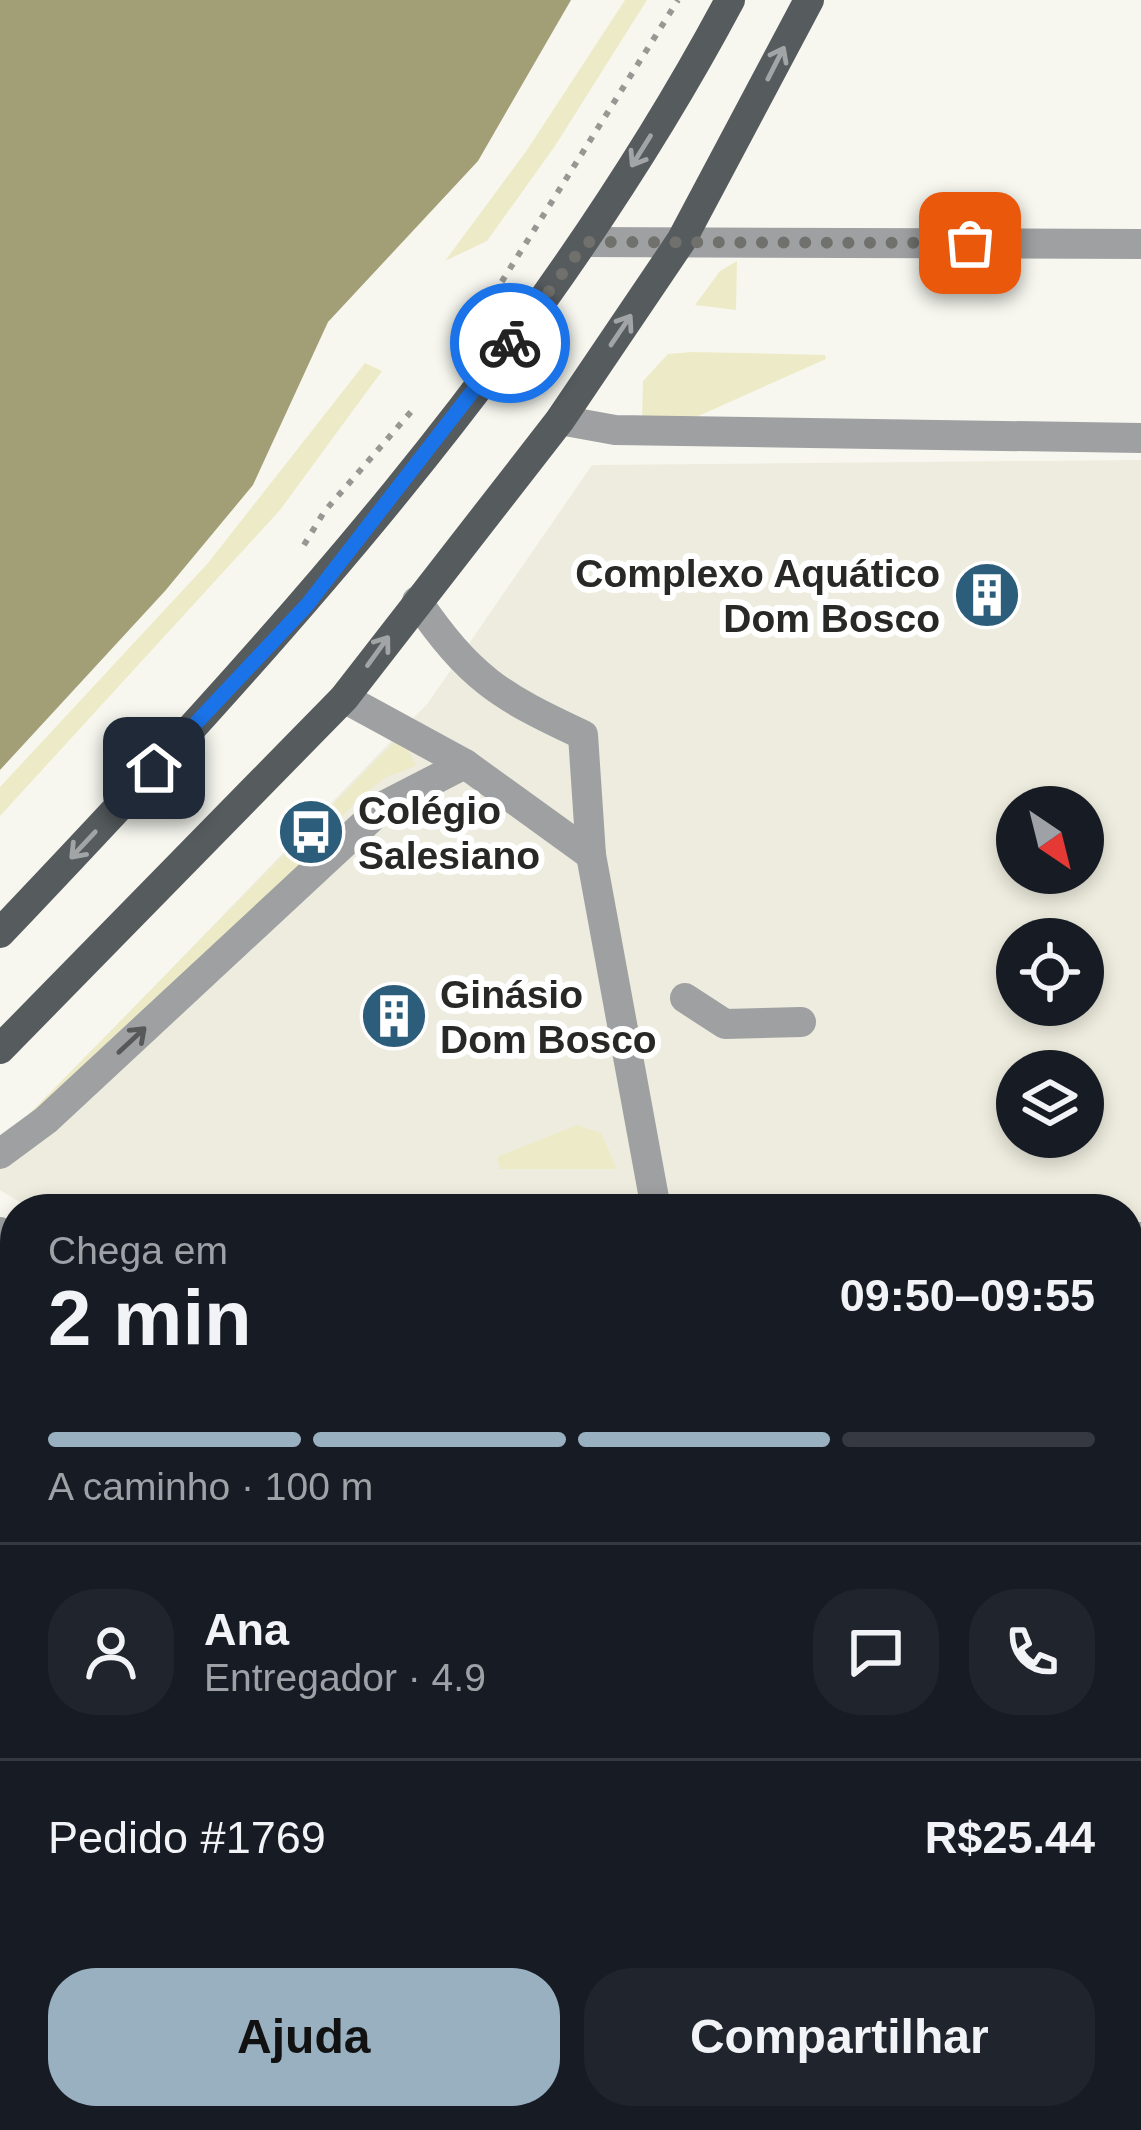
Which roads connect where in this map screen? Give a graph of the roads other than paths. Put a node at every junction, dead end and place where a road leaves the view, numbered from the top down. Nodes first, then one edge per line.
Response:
1 (730, 0) edge
2 (808, 0) edge
3 (681, 241) junction
4 (586, 242) junction
5 (1141, 244) edge
6 (560, 420) junction
7 (1141, 438) edge
8 (417, 602) junction
9 (344, 698) junction
10 (465, 764) junction
11 (591, 855) junction
12 (0, 933) edge
13 (685, 998) dead end
14 (801, 1022) dead end
15 (0, 1048) edge
16 (0, 1154) edge
17 (653, 1194) edge

1 -> 4 main road
3 -> 2 main road
3 - 4 street
3 - 5 street
6 -> 3 main road
4 -> 12 main road
6 - 7 street
6 - 8 main road
9 -> 8 main road
8 - 11 street
9 - 10 street
9 - 15 main road
10 - 11 street
16 -> 10 street
11 - 17 street
13 - 14 street

